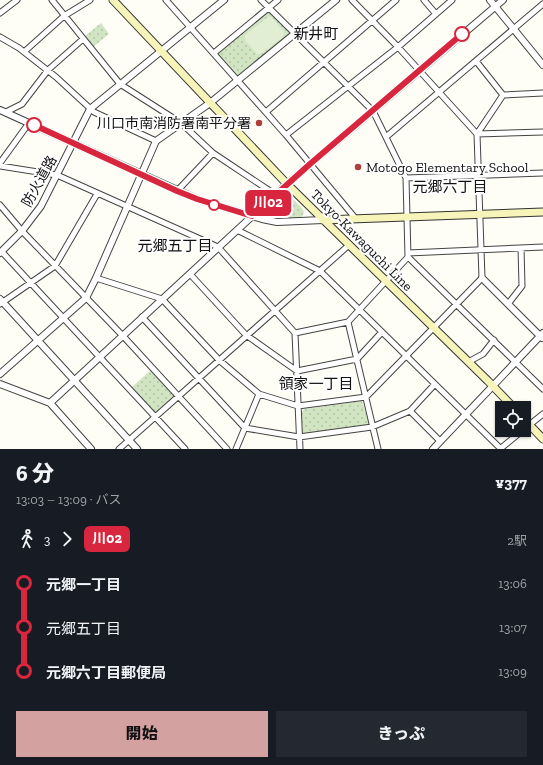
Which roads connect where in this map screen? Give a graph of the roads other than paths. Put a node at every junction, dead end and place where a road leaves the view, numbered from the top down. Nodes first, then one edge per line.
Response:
1 (17, 0) edge
2 (52, 0) edge
3 (90, 0) edge
4 (113, 0) edge
5 (167, 0) edge
6 (224, 0) edge
7 (261, 0) edge
8 (278, 0) edge
9 (336, 0) edge
10 (352, 0) edge
11 (396, 0) edge
12 (424, 0) edge
13 (452, 0) edge
14 (490, 0) edge
15 (503, 0) edge
16 (543, 4) edge
17 (495, 6) junction
18 (269, 8) junction
19 (0, 13) edge
20 (436, 14) junction
21 (64, 16) junction
22 (372, 21) junction
23 (191, 27) junction
24 (514, 29) junction
25 (295, 34) junction
26 (0, 37) edge
27 (83, 39) junction
28 (398, 47) junction
29 (161, 51) junction
30 (24, 52) junction
31 (214, 53) junction
32 (476, 61) junction
33 (324, 62) junction
34 (543, 65) edge
35 (48, 70) junction
36 (419, 72) junction
37 (237, 80) junction
38 (120, 84) junction
39 (348, 86) junction
40 (438, 93) junction
41 (543, 93) edge
42 (503, 95) junction
43 (210, 103) junction
44 (90, 108) junction
45 (3, 111) edge
46 (373, 111) junction
47 (266, 112) junction
48 (29, 123) junction
49 (181, 123) junction
50 (543, 132) edge
51 (477, 134) junction
52 (286, 135) junction
53 (386, 137) junction
54 (156, 141) junction
55 (73, 143) junction
56 (213, 153) junction
57 (310, 164) junction
58 (0, 165) edge
59 (543, 173) edge
60 (56, 175) junction
61 (141, 175) junction
62 (478, 176) junction
63 (406, 178) junction
64 (287, 184) junction
65 (177, 191) junction
66 (97, 194) junction
67 (276, 195) junction
68 (0, 205) edge
69 (128, 206) junction
70 (543, 212) edge
71 (480, 214) junction
72 (252, 216) junction
73 (407, 217) junction
74 (356, 219) junction
75 (324, 220) junction
76 (237, 230) junction
77 (22, 231) junction
78 (349, 245) junction
79 (218, 247) junction
80 (543, 247) edge
81 (521, 248) junction
82 (481, 250) junction
83 (1, 253) edge
84 (408, 255) junction
85 (55, 266) junction
86 (320, 271) junction
87 (190, 274) junction
88 (96, 278) junction
89 (482, 278) junction
90 (30, 282) junction
91 (386, 282) junction
92 (86, 298) junction
93 (162, 299) junction
94 (1, 302) edge
95 (456, 304) junction
96 (508, 304) junction
97 (360, 310) junction
98 (276, 311) junction
99 (63, 317) junction
100 (142, 318) junction
101 (348, 322) junction
102 (433, 328) junction
103 (382, 332) junction
104 (296, 333) junction
105 (246, 335) junction
106 (123, 336) junction
107 (542, 336) edge
108 (38, 340) junction
109 (494, 340) junction
110 (406, 355) junction
111 (100, 357) junction
112 (357, 359) junction
113 (219, 360) junction
114 (468, 362) junction
115 (516, 362) junction
116 (297, 371) junction
117 (0, 374) edge
118 (199, 378) junction
119 (74, 380) junction
120 (0, 384) edge
121 (435, 384) junction
122 (493, 386) junction
123 (543, 389) edge
124 (259, 394) junction
125 (178, 396) junction
126 (366, 397) junction
127 (507, 401) edge
128 (50, 403) junction
129 (298, 406) junction
130 (410, 410) junction
131 (466, 414) junction
132 (543, 414) edge
133 (155, 417) junction
134 (531, 424) edge
135 (372, 427) junction
136 (245, 428) junction
137 (531, 431) edge
138 (515, 437) edge
139 (299, 438) junction
140 (543, 439) edge
141 (129, 440) junction
142 (440, 441) junction
143 (91, 449) edge
144 (119, 449) edge
145 (137, 449) edge
146 (185, 449) edge
147 (227, 449) edge
148 (236, 449) edge
149 (300, 449) edge
150 (378, 449) edge
151 (433, 449) edge
152 (500, 449) edge

1 - 19 street
2 - 21 street
3 - 21 street
4 - 29 main road, Tokyo-Kawaguchi Line
5 - 23 street
6 - 23 street, 防火道路
7 - 18 street
8 - 18 street
9 - 25 street
10 - 22 street
11 - 22 street
12 - 20 street
13 - 20 street
14 - 17 street
15 - 17 street
16 - 24 street
17 - 24 street
17 - 36 street
18 - 25 street
18 - 31 street
20 - 28 street
21 - 27 street
21 - 30 street
22 - 28 street
22 - 33 street
23 - 29 street, 防火道路
23 - 31 street
24 - 32 street
24 - 34 street
25 - 33 street
25 - 37 street
26 - 30 street
27 - 35 street
27 - 38 street
28 - 36 street
28 - 39 street
29 - 38 street, 防火道路
29 - 43 main road, Tokyo-Kawaguchi Line
30 - 35 street
31 - 37 street
32 - 40 street
32 - 42 street
33 - 39 street
33 - 47 street
35 - 44 street
35 - 45 street
36 - 40 street
36 - 46 street
37 - 43 street
37 - 47 street
38 - 44 street, 防火道路
38 - 49 street
39 - 46 street
39 - 52 street
40 - 51 street
40 - 53 street
41 - 42 street
42 - 51 street
43 - 49 street
43 - 64 main road, Tokyo-Kawaguchi Line
44 - 54 street
44 - 55 street, 防火道路
45 - 48 street
46 - 53 street
46 - 57 street
47 - 52 street
48 - 55 street
48 - 58 street
49 - 54 street
49 - 56 street
50 - 51 street
51 - 62 street
52 - 57 street
53 - 63 street
54 - 61 street
55 - 60 street, 防火道路
55 - 61 street
56 - 65 street
56 - 67 street
57 - 64 street
57 - 74 street
58 - 60 street
59 - 62 street
60 - 66 street
60 - 77 street, 防火道路
61 - 65 street
61 - 69 street
62 - 63 street
62 - 71 street
63 - 73 street
64 - 67 street
64 - 75 main road, Tokyo-Kawaguchi Line
65 - 72 street
66 - 69 street
66 - 85 street
67 - 72 street
68 - 77 street
69 - 79 street
69 - 88 street
70 - 71 main road
71 - 73 main road
71 - 82 street
72 - 75 street
72 - 76 street
73 - 74 main road
73 - 84 street
74 - 75 main road
75 - 78 main road, Tokyo-Kawaguchi Line
76 - 79 street
76 - 86 street
77 - 83 street, 防火道路
77 - 85 street
78 - 86 street
78 - 91 main road, Tokyo-Kawaguchi Line
79 - 87 street
79 - 98 street
80 - 81 street
81 - 82 street
81 - 96 street
82 - 84 street
82 - 89 street
83 - 90 street
84 - 91 street
84 - 95 street
85 - 90 street
85 - 92 street
86 - 97 street
86 - 98 street
87 - 93 street
87 - 105 street
88 - 92 street
88 - 93 street
89 - 95 street
89 - 96 street
90 - 94 street
90 - 99 street
91 - 97 street
91 - 102 main road, Tokyo-Kawaguchi Line
92 - 99 street
92 - 106 street
93 - 100 street
93 - 113 street
94 - 108 street
95 - 102 street
95 - 109 street
96 - 107 street
97 - 101 street
97 - 103 street
98 - 104 street
98 - 105 street
99 - 108 street
99 - 111 street
100 - 106 street
100 - 118 street
101 - 104 street
101 - 112 street
102 - 110 street
102 - 114 main road, Tokyo-Kawaguchi Line
103 - 110 street
103 - 112 street
104 - 116 street
105 - 113 street
105 - 116 street
106 - 111 street
106 - 125 street
107 - 115 street
108 - 117 street
108 - 119 street
109 - 114 street
109 - 115 street
110 - 121 street
110 - 126 street
111 - 119 street
111 - 133 street
112 - 116 street
112 - 126 street
113 - 118 street
113 - 124 street
114 - 122 main road, Tokyo-Kawaguchi Line
115 - 122 street
115 - 123 street
116 - 129 street
118 - 125 street
118 - 136 street
119 - 128 street
119 - 141 street
120 - 128 street
121 - 130 street
121 - 131 street
122 - 127 main road, Tokyo-Kawaguchi Line
122 - 131 street
124 - 129 street
124 - 136 street
125 - 133 street
125 - 147 street
126 - 129 street
126 - 135 street
128 - 143 street
129 - 139 street
130 - 135 street
130 - 142 street
131 - 142 street
131 - 152 street
132 - 134 street
133 - 141 street
133 - 146 street
135 - 139 street
135 - 150 street
136 - 139 street
136 - 148 street
137 - 140 main road
138 - 152 street
139 - 149 street
141 - 144 street
141 - 145 street
142 - 151 street

